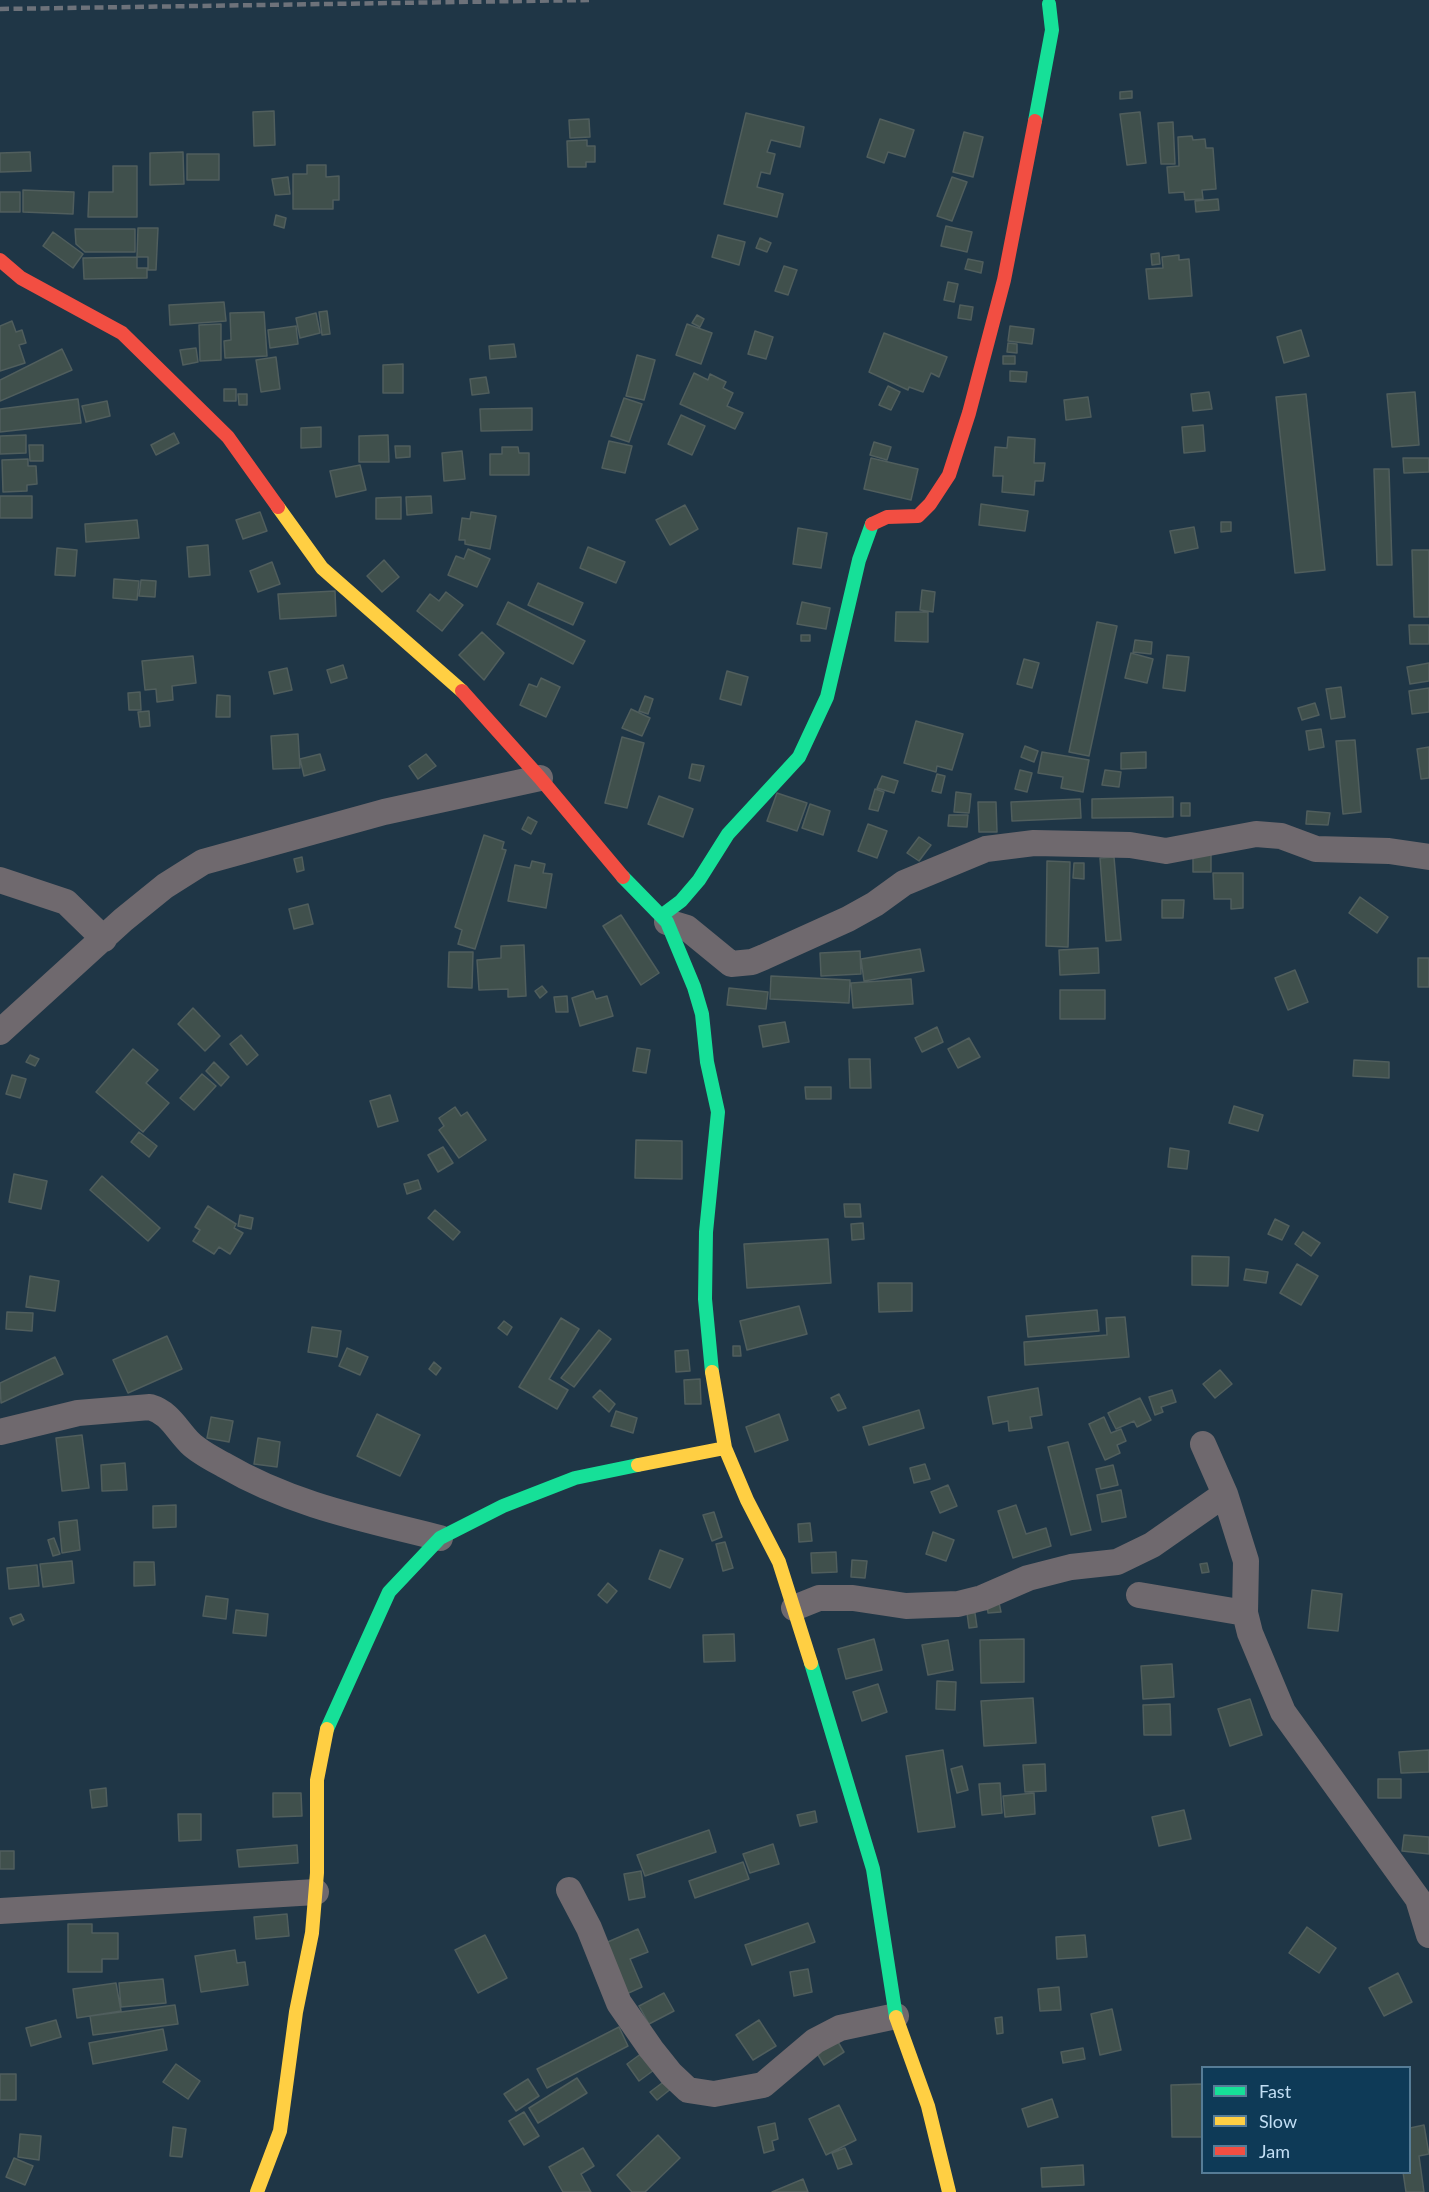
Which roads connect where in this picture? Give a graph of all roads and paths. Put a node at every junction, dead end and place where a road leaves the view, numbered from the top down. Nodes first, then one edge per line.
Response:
1 (1049, 4) dead end
2 (0, 260) edge
3 (540, 778) junction
4 (1429, 857) edge
5 (0, 880) edge
6 (664, 919) junction
7 (104, 939) junction
8 (0, 1032) edge
9 (0, 1431) edge
10 (1203, 1444) dead end
11 (725, 1448) junction
12 (1225, 1494) junction
13 (440, 1538) junction
14 (1139, 1595) dead end
15 (794, 1608) junction
16 (1245, 1613) junction
17 (569, 1890) dead end
18 (316, 1892) junction
19 (1423, 1901) edge
20 (0, 1911) edge
21 (1429, 1935) edge
22 (896, 2016) junction
23 (257, 2192) edge
24 (949, 2192) edge

1 - 6 street
2 - 3 street
3 - 6 street
3 - 7 street
4 - 6 street
5 - 7 street
6 - 11 street
7 - 8 street
9 - 13 street
10 - 12 street
11 - 13 street
11 - 15 street
12 - 15 street
12 - 16 street
13 - 18 street
14 - 16 street
15 - 22 street
16 - 19 street
17 - 22 street
18 - 20 street
18 - 23 street
19 - 21 street
22 - 24 street

